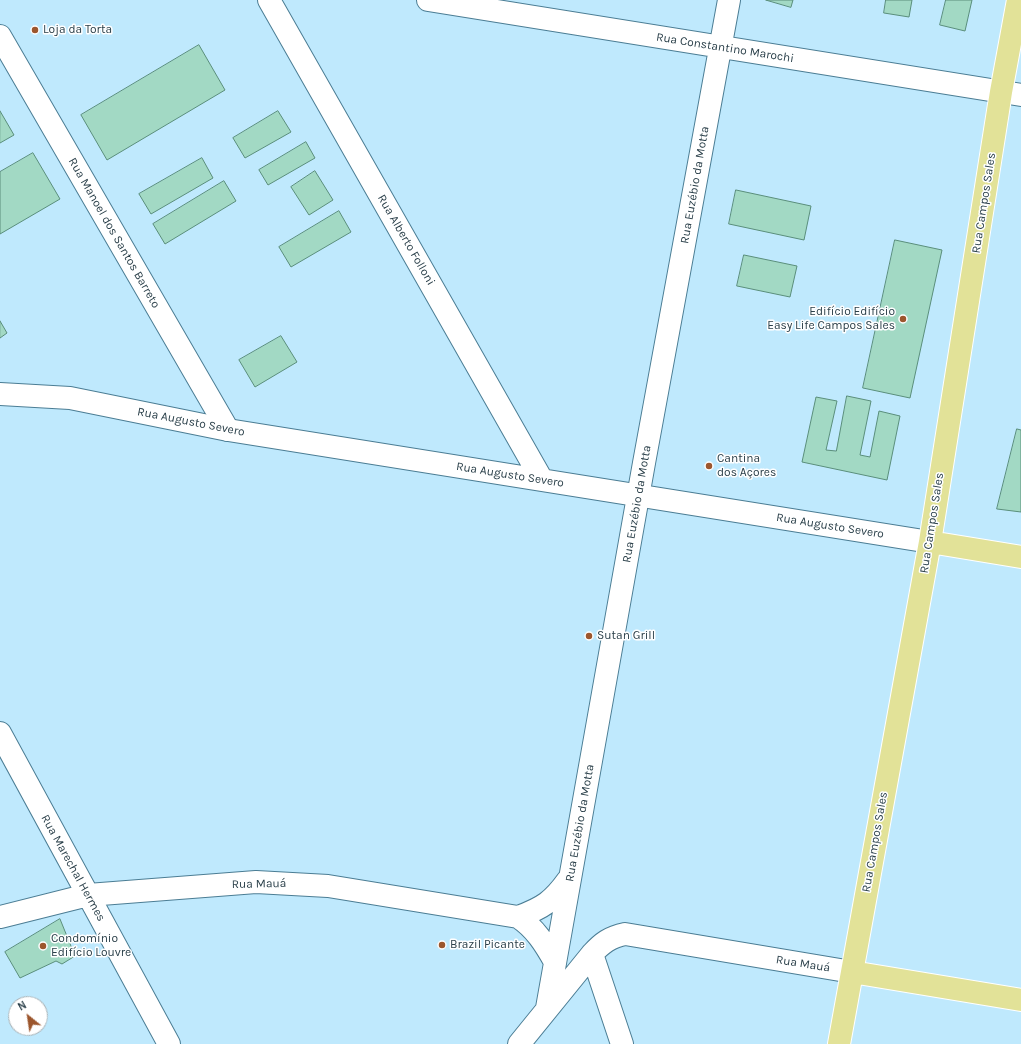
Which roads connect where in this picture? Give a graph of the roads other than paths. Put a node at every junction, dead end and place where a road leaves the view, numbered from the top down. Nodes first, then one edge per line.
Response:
1 (269, 0) edge
2 (428, 0) edge
3 (729, 0) edge
4 (1018, 0) edge
5 (0, 36) edge
6 (721, 47) junction
7 (1011, 94) edge
8 (0, 394) edge
9 (228, 430) junction
10 (542, 480) junction
11 (638, 496) junction
12 (930, 542) junction
13 (1021, 557) edge
14 (0, 733) edge
15 (570, 878) junction
16 (88, 895) junction
17 (0, 917) edge
18 (518, 917) junction
19 (592, 954) junction
20 (554, 962) junction
21 (852, 972) junction
22 (1021, 1000) edge
23 (547, 1008) junction
24 (169, 1044) edge
25 (519, 1044) edge
26 (622, 1044) edge
27 (839, 1044) edge

1 - 10 street, Rua Alberto Folloni
2 - 6 street, Rua Constantino Marochi
3 - 6 street, Rua Euzébio da Motta
4 - 7 main road, Rua Campos Sales
5 - 9 street, Rua Manoel dos Santos Barreto
6 - 7 street, Rua Constantino Marochi
6 - 11 street, Rua Euzébio da Motta
7 - 12 main road, Rua Campos Sales
8 - 9 street, Rua Augusto Severo
9 - 10 street, Rua Augusto Severo
10 - 11 street, Rua Augusto Severo
11 - 12 street, Rua Augusto Severo
11 - 15 street, Rua Euzébio da Motta
12 - 13 main road, Rua Augusto Severo
12 - 21 main road, Rua Campos Sales
14 - 16 street, Rua Marechal Hermes
15 - 18 street
15 - 20 street, Rua Euzébio da Motta
16 - 17 street, Rua Mauá
16 - 18 street, Rua Mauá
16 - 24 street, Rua Marechal Hermes
18 - 20 street
19 - 21 street, Rua Mauá
19 - 23 street, Rua Mauá
19 - 26 street
20 - 23 street, Rua Euzébio da Motta
21 - 22 main road, Rua Mauá
21 - 27 main road, Rua Campos Sales
23 - 25 street, Rua Mauá

